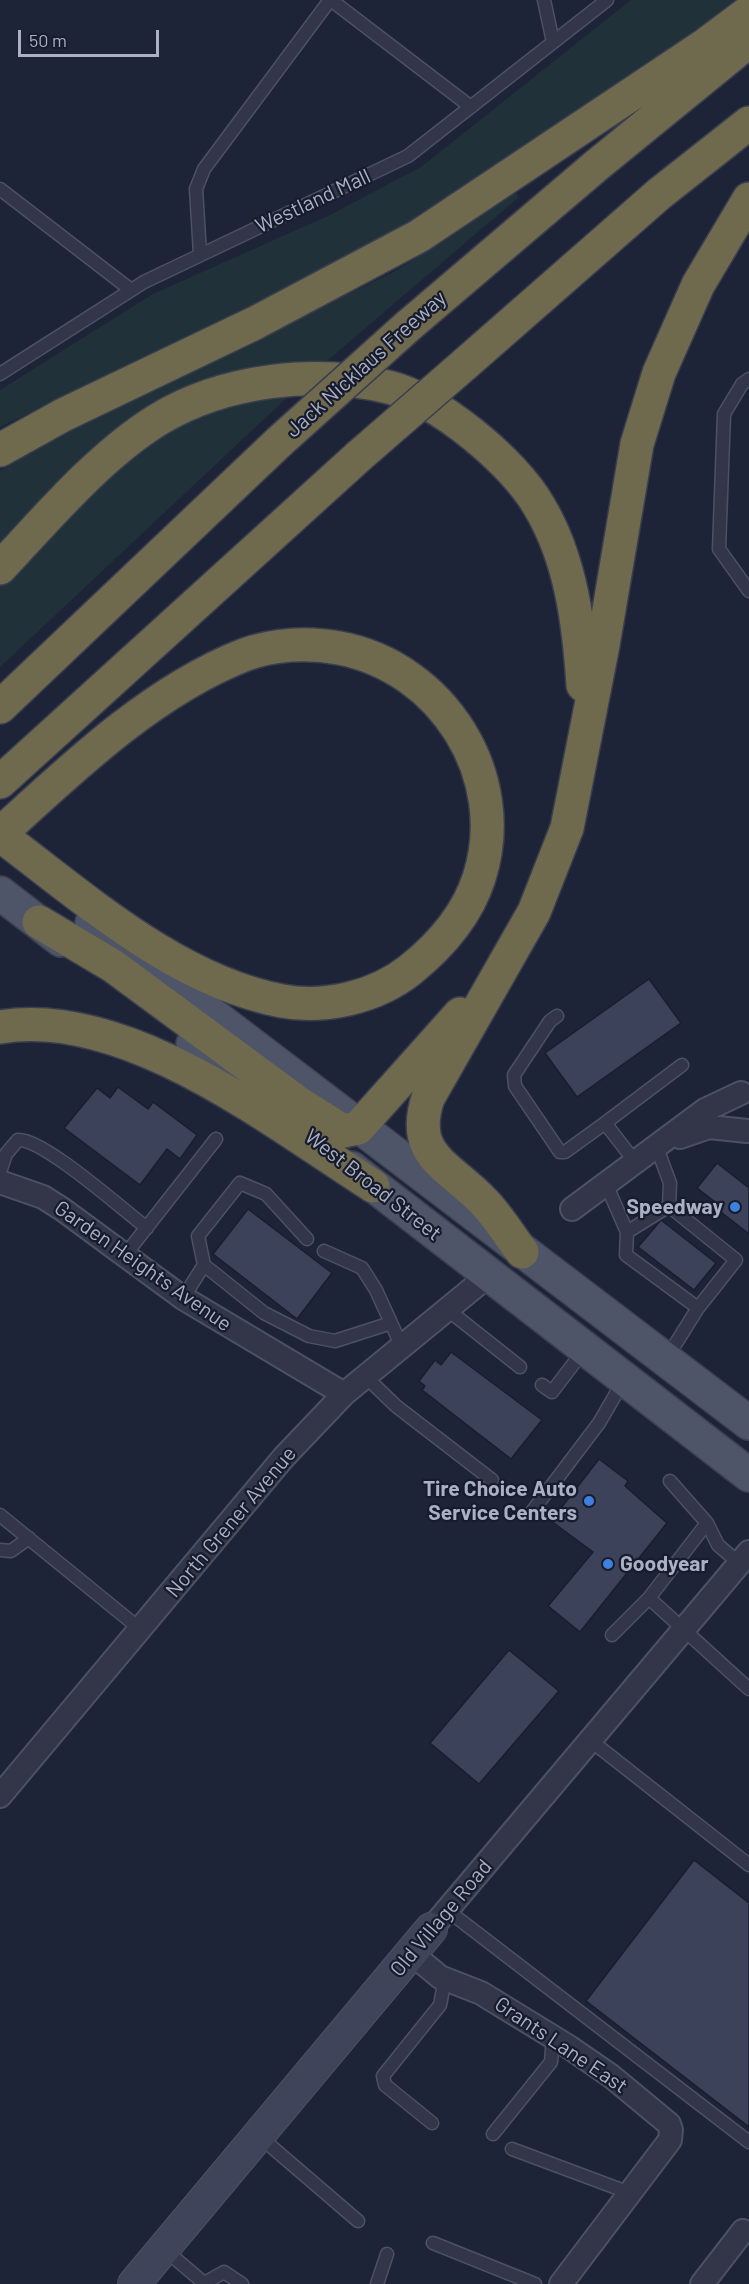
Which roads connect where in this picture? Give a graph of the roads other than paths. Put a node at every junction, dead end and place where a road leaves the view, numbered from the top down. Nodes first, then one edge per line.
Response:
1 (331, 0) edge
2 (544, 0) edge
3 (607, 0) edge
4 (749, 12) edge
5 (749, 41) edge
6 (553, 42) junction
7 (471, 107) junction
8 (749, 123) edge
9 (0, 189) edge
10 (749, 199) edge
11 (200, 254) junction
12 (131, 290) junction
13 (0, 374) edge
14 (749, 379) edge
15 (0, 450) edge
16 (0, 568) edge
17 (749, 591) edge
18 (0, 707) edge
19 (586, 732) junction
20 (11, 772) edge
21 (0, 834) edge
22 (0, 852) edge
23 (0, 893) edge
24 (39, 922) junction
25 (503, 965) junction
26 (557, 1016) dead end
27 (0, 1027) edge
28 (682, 1065) dead end
29 (745, 1087) edge
30 (605, 1123) junction
31 (358, 1128) junction
32 (748, 1131) edge
33 (216, 1139) dead end
34 (657, 1148) junction
35 (636, 1163) junction
36 (0, 1172) edge
37 (0, 1182) edge
38 (606, 1184) junction
39 (373, 1186) junction
40 (669, 1206) junction
41 (572, 1209) dead end
42 (147, 1228) junction
43 (627, 1232) junction
44 (307, 1239) dead end
45 (324, 1251) dead end
46 (522, 1252) junction
47 (125, 1255) junction
48 (204, 1265) junction
49 (489, 1275) junction
50 (183, 1298) junction
51 (698, 1308) junction
52 (448, 1310) junction
53 (391, 1323) junction
54 (402, 1347) junction
55 (585, 1349) junction
56 (666, 1360) junction
57 (520, 1367) dead end
58 (366, 1377) junction
59 (625, 1379) junction
60 (543, 1385) dead end
61 (344, 1394) junction
62 (749, 1423) edge
63 (749, 1475) edge
64 (492, 1480) dead end
65 (670, 1481) dead end
66 (531, 1513) dead end
67 (0, 1515) edge
68 (707, 1523) junction
69 (29, 1538) junction
70 (0, 1550) edge
71 (744, 1557) edge
72 (649, 1598) junction
73 (140, 1629) junction
74 (684, 1629) junction
75 (612, 1635) dead end
76 (749, 1689) edge
77 (590, 1740) junction
78 (0, 1796) edge
79 (749, 1865) edge
80 (439, 1920) junction
81 (411, 1953) junction
82 (440, 1977) junction
83 (553, 2037) junction
84 (432, 2123) dead end
85 (493, 2134) dead end
86 (258, 2135) junction
87 (749, 2142) edge
88 (512, 2149) dead end
89 (630, 2193) junction
90 (358, 2221) dead end
91 (743, 2231) dead end
92 (433, 2243) dead end
93 (164, 2248) junction
94 (387, 2254) dead end
95 (134, 2284) edge
96 (203, 2284) edge
97 (242, 2284) edge
98 (377, 2284) edge
99 (535, 2284) edge
100 (561, 2284) edge
101 (702, 2284) edge

1 - 7 lane
1 - 11 lane
2 - 6 lane
3 - 6 lane, Westland Mall
4 - 15 highway
5 - 18 highway, Jack Nicklaus Freeway, bridge
6 - 7 lane, Westland Mall
7 - 11 lane, Westland Mall
8 - 20 highway, bridge
9 - 12 lane
10 - 19 highway
11 - 12 lane, Westland Mall
12 - 13 lane, Westland Mall
14 - 17 lane
16 - 19 highway
19 - 25 highway
21 - 21 highway
22 - 31 main road, West Broad Street
23 - 24 main road, West Broad Street
24 - 31 highway
24 - 39 main road, West Broad Street
25 - 31 highway
25 - 46 highway
26 - 30 lane
27 - 39 highway
28 - 30 lane
29 - 32 street
29 - 34 street
30 - 35 lane
31 - 46 main road, West Broad Street
32 - 34 street
33 - 42 lane
34 - 35 street
34 - 40 lane
35 - 38 street
36 - 42 lane
37 - 47 street, Garden Heights Avenue
38 - 41 street
38 - 43 lane
39 - 49 main road, West Broad Street
40 - 43 lane
40 - 51 lane
42 - 47 lane
43 - 51 lane
44 - 48 lane
45 - 53 lane
46 - 56 main road, West Broad Street
47 - 50 street, Garden Heights Avenue
48 - 50 lane
48 - 53 lane
49 - 52 street, North Grener Avenue
49 - 55 main road, West Broad Street
50 - 61 street, Garden Heights Avenue
51 - 56 lane
52 - 54 street, North Grener Avenue
52 - 57 lane
53 - 54 lane
54 - 58 street, North Grener Avenue
55 - 59 main road, West Broad Street
55 - 60 lane
56 - 62 main road, West Broad Street
58 - 61 street, North Grener Avenue
58 - 64 lane
59 - 63 main road, West Broad Street
59 - 66 lane
61 - 73 street, North Grener Avenue
65 - 68 lane
67 - 69 lane
68 - 71 lane
68 - 72 lane
69 - 70 lane
69 - 73 lane
71 - 74 street, Old Village Road
72 - 74 lane
72 - 75 lane
73 - 78 street, North Grener Avenue
74 - 76 lane
74 - 77 street, Old Village Road
77 - 79 lane
77 - 80 street, Old Village Road
80 - 81 street, Old Village Road
80 - 87 lane
81 - 82 street, Grants Lane East
81 - 86 street, Old Village Road
82 - 83 street, Grants Lane East
82 - 84 lane
83 - 85 lane
83 - 89 street, Grants Lane East
86 - 90 lane
86 - 93 street, Old Village Road
88 - 89 lane
89 - 100 street
91 - 101 street
92 - 99 lane
93 - 95 street, Old Village Road
93 - 96 lane
94 - 98 lane
96 - 97 lane

